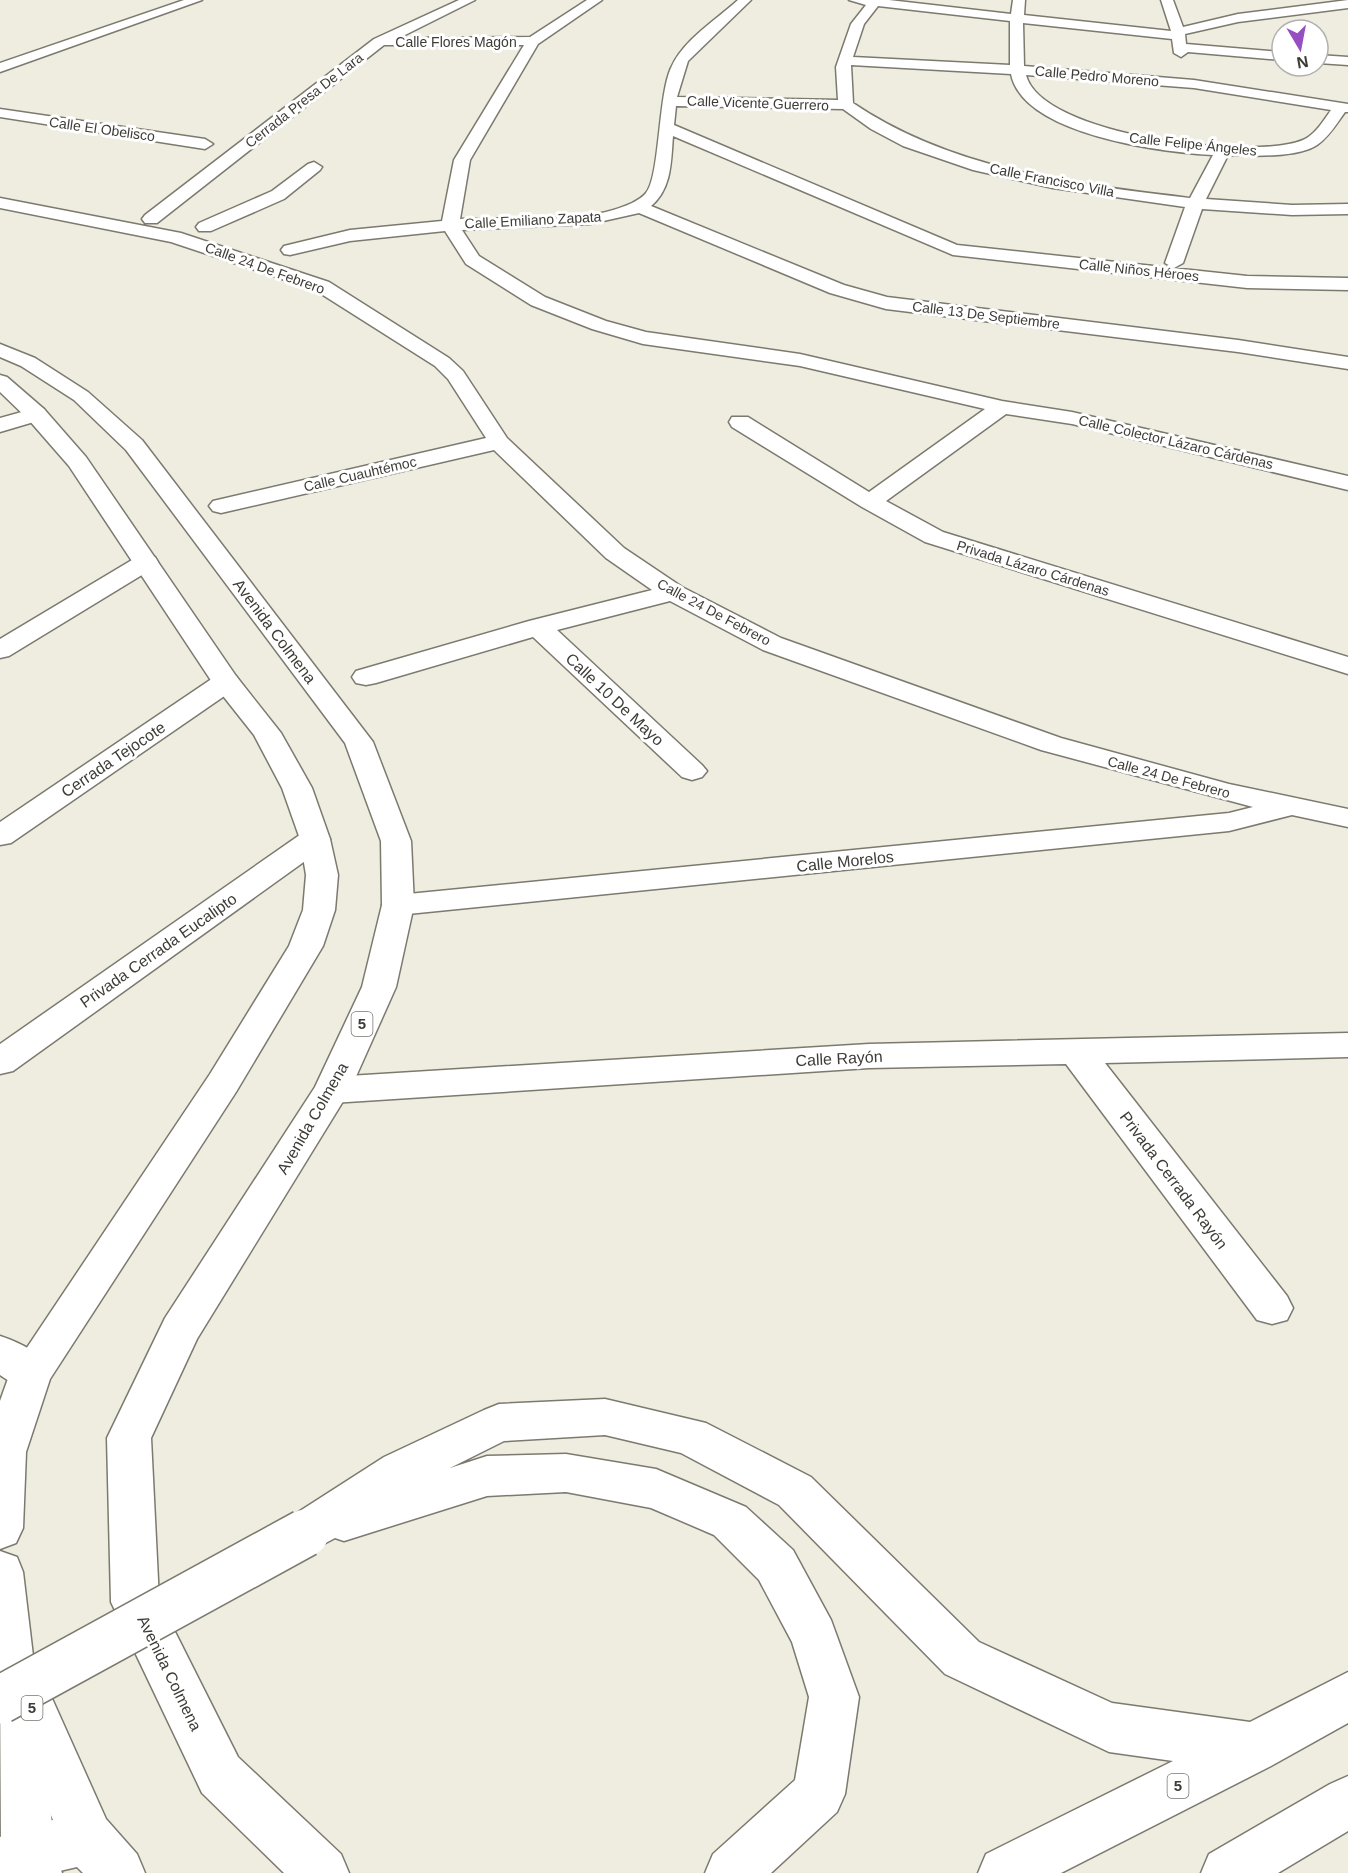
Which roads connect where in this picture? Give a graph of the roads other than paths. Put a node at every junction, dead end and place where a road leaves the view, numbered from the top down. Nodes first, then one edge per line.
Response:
1 (196, 0) edge
2 (469, 0) edge
3 (596, 0) edge
4 (745, 0) edge
5 (853, 0) edge
6 (1019, 0) edge
7 (1167, 0) edge
8 (1284, 0) edge
9 (875, 1) edge
10 (1348, 4) edge
11 (1312, 8) junction
12 (1016, 16) junction
13 (1178, 38) junction
14 (533, 41) junction
15 (379, 42) junction
16 (1270, 54) edge
17 (1330, 60) edge
18 (1348, 61) edge
19 (844, 62) junction
20 (0, 68) edge
21 (1018, 70) junction
22 (1194, 84) junction
23 (669, 100) junction
24 (846, 105) junction
25 (1344, 107) edge
26 (0, 113) edge
27 (45, 122) junction
28 (668, 129) junction
29 (22, 130) dead end
30 (205, 144) dead end
31 (1223, 150) junction
32 (314, 167) dead end
33 (0, 203) edge
34 (1195, 204) junction
35 (640, 207) junction
36 (1348, 209) edge
37 (49, 213) junction
38 (151, 219) junction
39 (450, 225) junction
40 (205, 227) junction
41 (238, 234) dead end
42 (932, 240) junction
43 (1174, 263) junction
44 (1348, 273) edge
45 (1348, 284) edge
46 (322, 286) junction
47 (0, 350) edge
48 (1348, 363) edge
49 (0, 381) edge
50 (1002, 407) junction
51 (36, 414) junction
52 (740, 422) dead end
53 (0, 425) edge
54 (500, 442) junction
55 (1348, 483) edge
56 (870, 502) junction
57 (221, 506) dead end
58 (146, 562) junction
59 (673, 592) junction
60 (538, 627) junction
61 (0, 650) edge
62 (1348, 666) edge
63 (366, 677) dead end
64 (226, 682) junction
65 (692, 771) dead end
66 (1290, 806) junction
67 (1348, 818) edge
68 (0, 836) edge
69 (315, 839) junction
70 (398, 905) junction
71 (1348, 1045) edge
72 (1076, 1051) junction
73 (0, 1062) edge
74 (332, 1090) junction
75 (1272, 1308) dead end
76 (15, 1363) edge
77 (2, 1455) edge
78 (0, 1528) edge
79 (305, 1533) junction
80 (0, 1572) edge
81 (5, 1678) edge
82 (1348, 1696) edge
83 (1253, 1749) junction
84 (1348, 1802) edge
85 (103, 1856) edge
86 (21, 1863) edge
87 (322, 1873) edge
88 (732, 1873) edge
89 (1005, 1873) edge
90 (1228, 1873) edge

1 - 20 street
2 - 15 street, Cerrada Presa De Lara
3 - 14 street
4 - 23 street
5 - 9 street
6 - 12 street, Calle Felipe Ángeles
7 - 13 street
8 - 11 street
9 - 12 street
9 - 19 street
10 - 11 street
11 - 13 street
12 - 13 street
12 - 21 street, Calle Felipe Ángeles
13 - 16 street
13 - 22 street
14 - 15 street, Calle Flores Magón
14 - 39 street
15 - 38 street, Cerrada Presa De Lara
17 - 18 street
19 - 21 street, Calle Pedro Moreno
19 - 24 street
21 - 22 street, Calle Pedro Moreno
21 - 31 street, Calle Felipe Ángeles
22 - 25 street, Calle Pedro Moreno
23 - 24 street, Calle Vicente Guerrero
23 - 28 street
24 - 34 street, Calle Francisco Villa
25 - 31 street, Calle Felipe Ángeles
26 - 27 street, Calle El Obelisco
27 - 29 street
27 - 30 street, Calle El Obelisco
28 - 35 street
28 - 42 street, Calle Niños Héroes
31 - 34 street
32 - 40 street
33 - 37 street, Calle 24 De Febrero
34 - 36 street, Calle Francisco Villa
34 - 43 street
35 - 39 street, Calle Emiliano Zapata
35 - 48 street, Calle 13 De Septiembre
37 - 38 street
37 - 46 street, Calle 24 De Febrero
38 - 40 street
39 - 46 street, Calle Emiliano Zapata
39 - 50 street
40 - 41 street
42 - 43 street, Calle Niños Héroes
42 - 45 street, Calle Niños Héroes
43 - 44 street, Calle Niños Héroes
46 - 54 street, Calle 24 De Febrero
47 - 70 street, Avenida Colmena / 5
49 - 51 street
50 - 55 street, Calle Colector Lázaro Cárdenas
50 - 56 street
51 - 53 street
51 - 58 street
52 - 56 street, Privada Lázaro Cárdenas
54 - 57 street, Calle Cuauhtémoc
54 - 59 street, Calle 24 De Febrero
56 - 62 street, Privada Lázaro Cárdenas
58 - 61 street
58 - 64 street
59 - 60 street
59 - 66 street, Calle 24 De Febrero
60 - 63 street
60 - 65 street, Calle 10 De Mayo
64 - 68 street, Cerrada Tejocote
64 - 69 street
66 - 67 street, Calle 24 De Febrero
66 - 70 street, Calle Morelos
69 - 73 street, Privada Cerrada Eucalipto
69 - 76 street
70 - 74 street, Avenida Colmena / 5
71 - 72 street, Calle Rayón
72 - 74 street, Calle Rayón
72 - 75 street, Privada Cerrada Rayón
74 - 87 street, Avenida Colmena / 5
76 - 77 street
77 - 78 street
79 - 81 street, bridge
79 - 83 street
79 - 88 street
80 - 81 street, 5
81 - 85 street, 5
81 - 86 street
82 - 83 street, 5
83 - 89 street, 5
84 - 90 street
85 - 86 street

